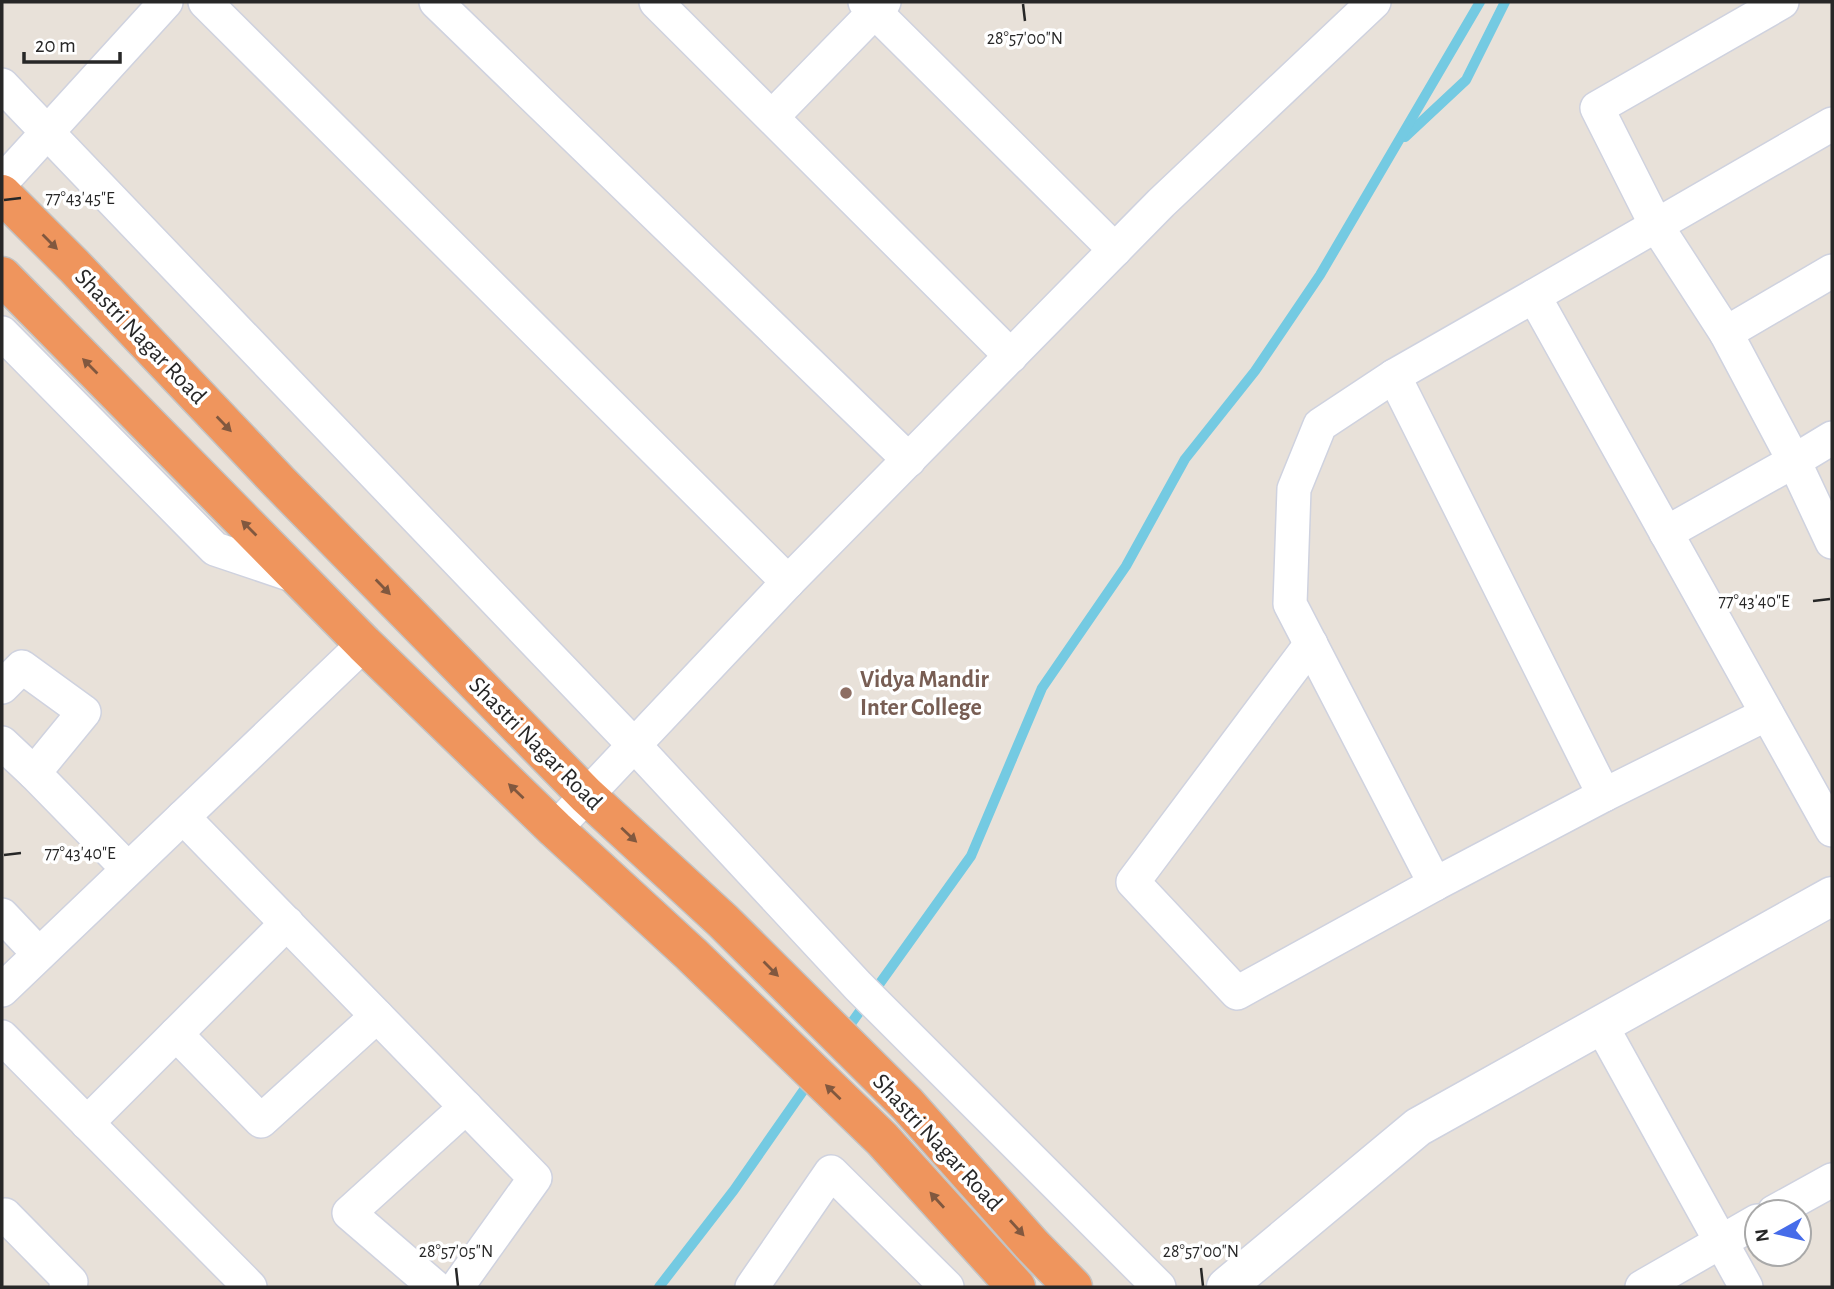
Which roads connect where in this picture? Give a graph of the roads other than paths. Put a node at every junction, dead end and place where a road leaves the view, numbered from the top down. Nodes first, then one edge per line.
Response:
1 (166, 2) edge
2 (205, 2) edge
3 (436, 2) edge
4 (656, 2) edge
5 (1374, 2) edge
6 (875, 5) edge
7 (1768, 5) edge
8 (2, 85) edge
9 (772, 117) junction
10 (1832, 124) edge
11 (49, 132) junction
12 (2, 183) edge
13 (2, 194) edge
14 (1656, 225) junction
15 (1115, 250) junction
16 (1832, 271) edge
17 (2, 276) edge
18 (1534, 296) junction
19 (33, 308) junction
20 (1726, 332) junction
21 (3, 337) edge
22 (1011, 356) junction
23 (1394, 376) junction
24 (1832, 438) edge
25 (909, 460) junction
26 (1794, 461) junction
27 (1666, 533) junction
28 (1832, 541) edge
29 (298, 578) junction
30 (788, 582) junction
31 (364, 644) junction
32 (1311, 644) junction
33 (2, 687) edge
34 (1767, 713) junction
35 (2, 743) edge
36 (635, 746) junction
37 (34, 773) junction
38 (586, 795) junction
39 (1604, 795) junction
40 (183, 817) junction
41 (555, 829) junction
42 (1832, 830) edge
43 (128, 869) junction
44 (1435, 884) junction
45 (1832, 896) edge
46 (2, 915) edge
47 (287, 923) junction
48 (39, 954) junction
49 (2, 990) edge
50 (377, 1016) junction
51 (1601, 1025) junction
52 (176, 1034) junction
53 (2, 1037) edge
54 (466, 1107) junction
55 (87, 1123) junction
56 (1832, 1180) edge
57 (1799, 1198) edge
58 (3, 1214) edge
59 (1743, 1229) edge
60 (1720, 1241) junction
61 (245, 1286) edge
62 (66, 1287) edge
63 (435, 1287) edge
64 (457, 1287) edge
65 (752, 1287) edge
66 (947, 1287) edge
67 (1016, 1287) edge
68 (1073, 1287) edge
69 (1159, 1287) edge
70 (1226, 1287) edge
71 (1642, 1287) edge
72 (1746, 1287) edge

1 - 11 street
2 - 30 street
3 - 25 street
4 - 9 street
5 - 15 street
6 - 9 street
6 - 15 street
7 - 14 street
8 - 11 street
9 - 22 street
10 - 14 street
11 - 12 street
11 - 36 street
13 -> 38 highway, Shastri Nagar Road
14 - 18 street
14 - 20 street
15 - 22 street
16 - 20 street
17 - 19 highway
18 - 23 street
18 - 27 street
19 - 21 street
29 -> 19 highway
20 - 26 street
21 - 29 street
22 - 25 street
23 - 32 street
23 - 39 street
24 - 26 street
25 - 30 street
26 - 27 street
26 - 28 street
27 - 34 street
29 - 31 highway
30 - 36 street
31 - 40 street
41 -> 31 highway
32 - 44 street
32 - 44 street
33 - 37 street
34 - 39 street
34 - 42 street
35 - 37 street
36 - 38 street
36 - 69 street
37 - 43 street
38 - 41 street
38 -> 68 highway, Shastri Nagar Road
39 - 44 street
40 - 43 street
40 - 47 street
67 -> 41 highway
43 - 48 street
45 - 51 street
46 - 48 street
47 - 50 street
47 - 52 street
48 - 49 street
50 - 52 street
50 - 54 street
51 - 60 street
51 - 70 street
52 - 55 street
53 - 55 street
54 - 63 street
54 - 64 street
55 - 61 street
56 - 57 street
58 - 62 street
59 - 60 street
60 - 71 street
60 - 72 street
65 - 66 street

